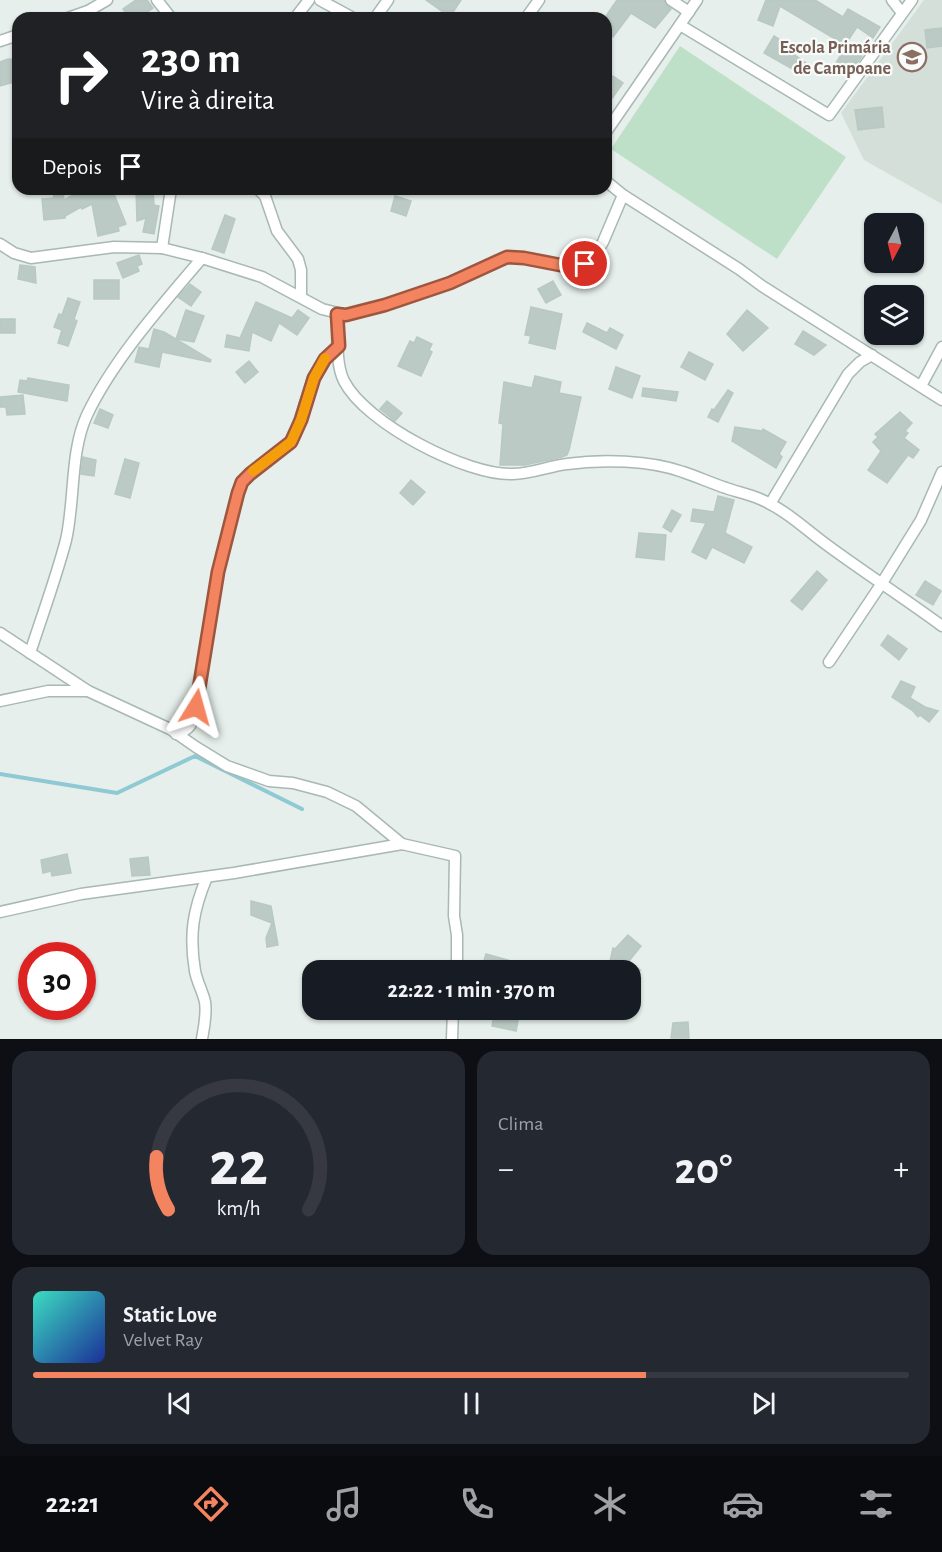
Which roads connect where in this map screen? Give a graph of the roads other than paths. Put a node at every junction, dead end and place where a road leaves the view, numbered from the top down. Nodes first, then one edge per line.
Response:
1 (107, 0) edge
2 (157, 0) edge
3 (309, 0) edge
4 (320, 0) edge
5 (671, 0) edge
6 (698, 0) edge
7 (892, 0) edge
8 (912, 0) edge
9 (85, 12) edge
10 (166, 12) edge
11 (300, 12) edge
12 (342, 12) edge
13 (689, 12) junction
14 (902, 13) junction
15 (680, 25) junction
16 (612, 123) edge
17 (612, 186) edge
18 (170, 195) edge
19 (264, 195) edge
20 (623, 195) junction
21 (0, 244) edge
22 (162, 248) junction
23 (202, 258) junction
24 (301, 297) junction
25 (337, 314) junction
26 (339, 346) junction
27 (942, 347) edge
28 (872, 356) junction
29 (921, 386) junction
30 (942, 400) edge
31 (942, 472) edge
32 (770, 504) junction
33 (882, 583) junction
34 (942, 626) edge
35 (0, 633) edge
36 (30, 653) junction
37 (829, 662) dead end
38 (88, 691) junction
39 (0, 701) edge
40 (176, 734) junction
41 (402, 844) junction
42 (207, 877) junction
43 (0, 912) edge
44 (457, 960) edge
45 (453, 1020) edge
46 (202, 1039) edge
47 (452, 1039) edge

1 - 9 street
2 - 10 street
3 - 11 street
4 - 12 street
5 - 13 street
6 - 13 street
7 - 14 street
8 - 14 street
13 - 15 street
14 - 15 street
15 - 16 street
17 - 20 street
18 - 22 street
19 - 24 street
20 - 25 street
20 - 28 street
21 - 22 street
22 - 23 street
23 - 24 street
23 - 36 street
24 - 25 street
25 - 26 street
26 - 32 street
26 - 40 street
27 - 29 street
28 - 29 street
28 - 32 street
29 - 30 street
31 - 33 street
32 - 33 street
33 - 34 street
33 - 37 street
35 - 36 street
36 - 38 street
38 - 39 street
38 - 40 street
40 - 41 street
41 - 42 street
41 - 44 street
42 - 43 street
42 - 46 street
45 - 47 street

